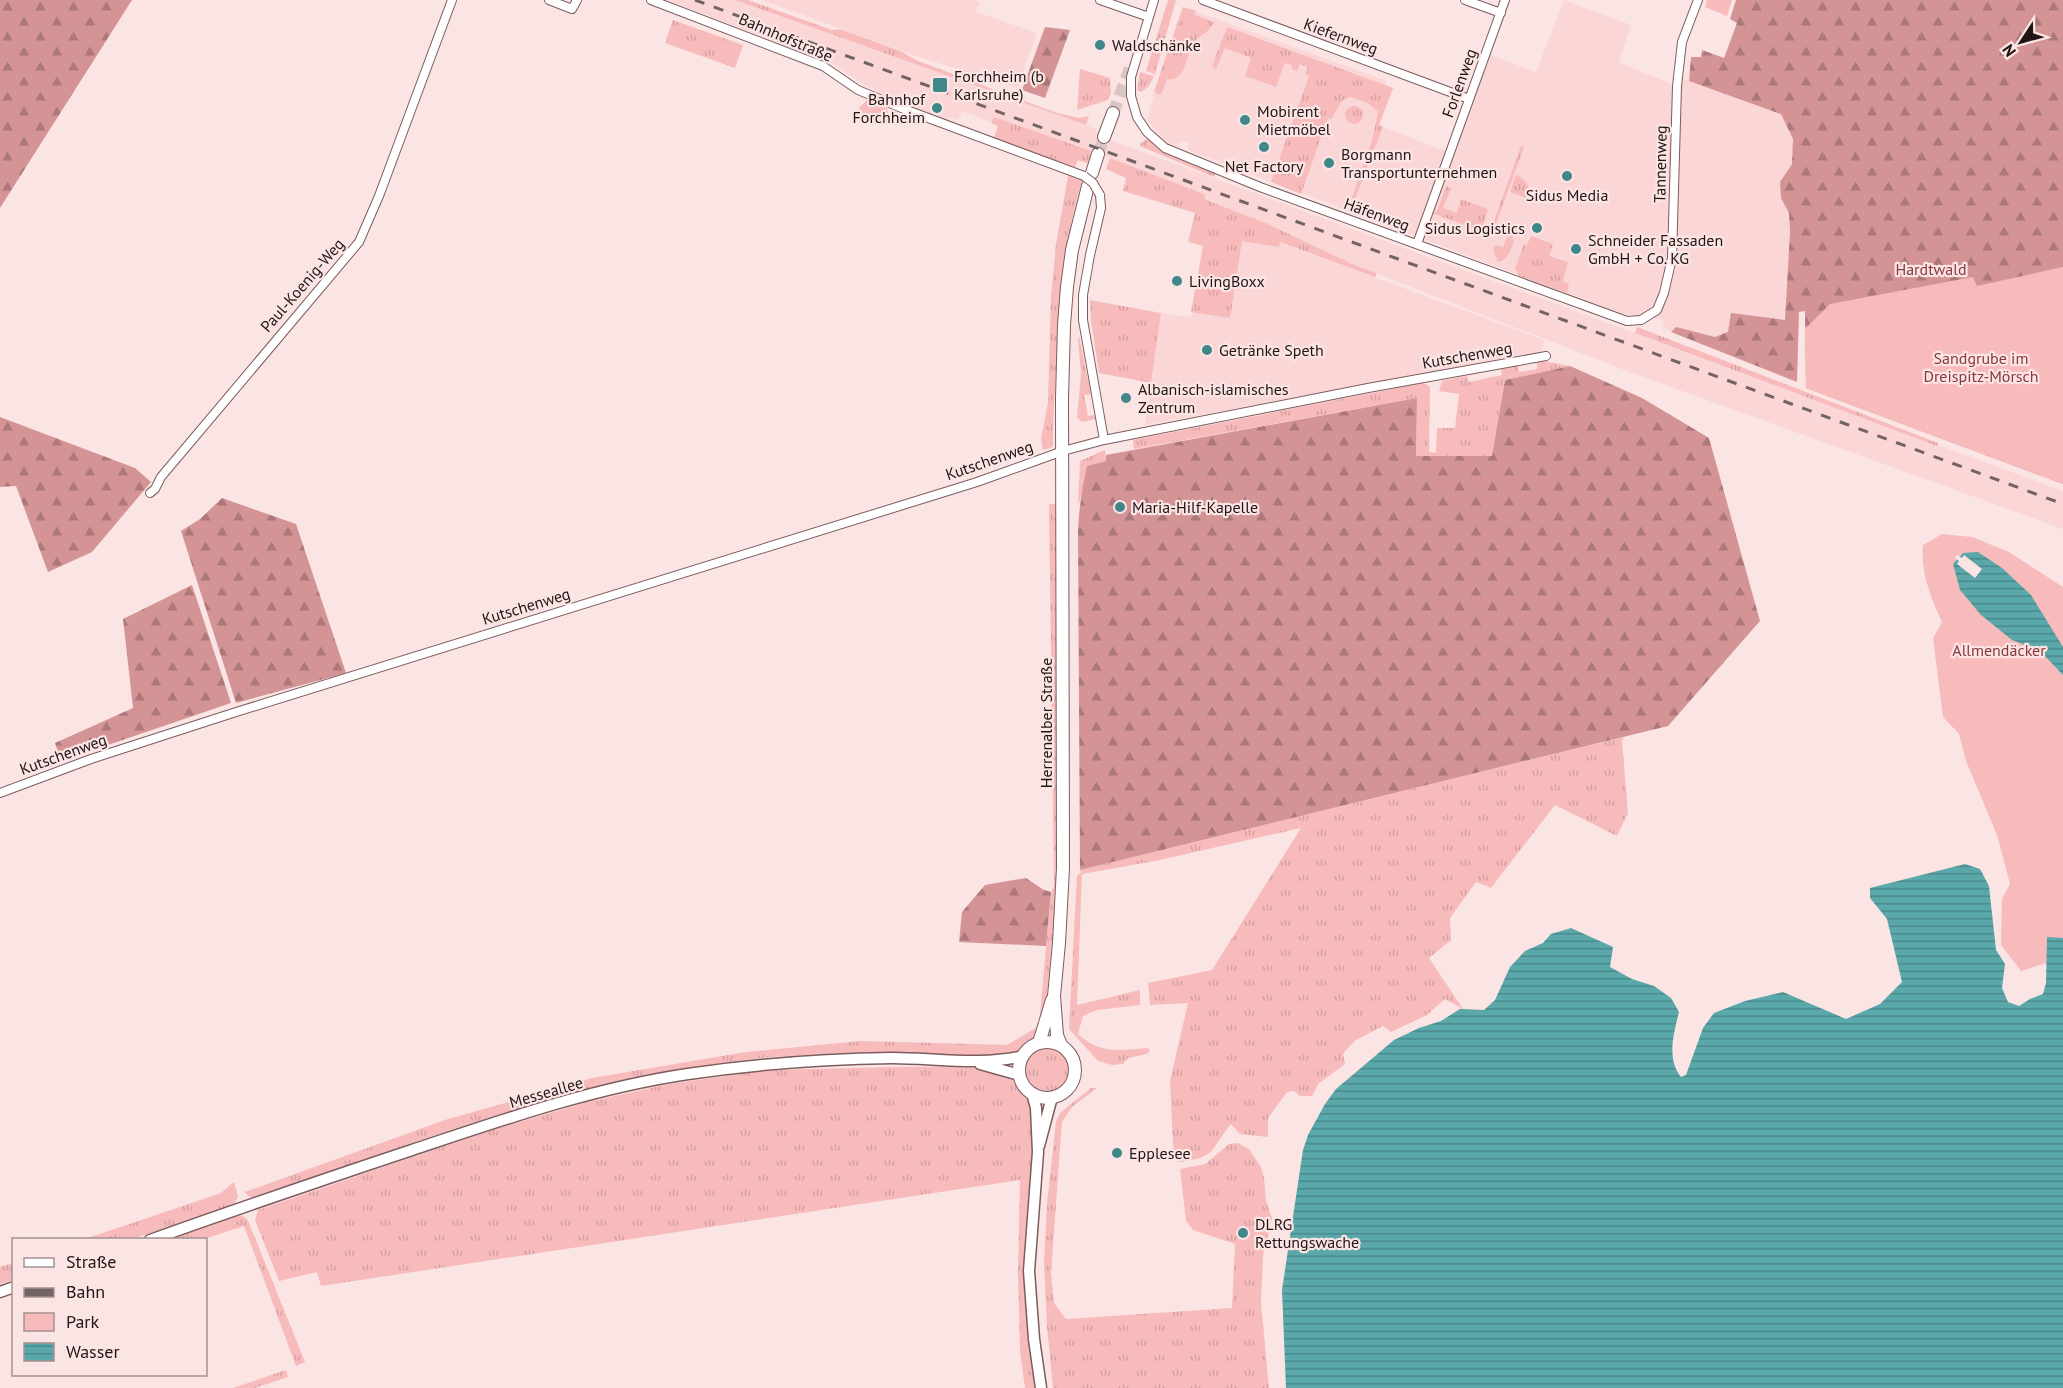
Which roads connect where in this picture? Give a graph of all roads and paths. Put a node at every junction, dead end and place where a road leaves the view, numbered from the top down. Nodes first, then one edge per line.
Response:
1 (452, 0) edge
2 (549, 0) edge
3 (577, 0) edge
4 (651, 0) edge
5 (1100, 0) edge
6 (1154, 0) edge
7 (1203, 0) edge
8 (1466, 0) edge
9 (1505, 0) edge
10 (1698, 0) edge
11 (1501, 13) junction
12 (1149, 16) junction
13 (1469, 99) junction
14 (1113, 113) tunnel mouth
15 (1104, 137) tunnel mouth
16 (1098, 154) tunnel mouth
17 (1088, 178) junction
18 (1417, 244) junction
19 (1641, 320) joint
20 (1546, 356) dead end
21 (1104, 440) junction
22 (1063, 451) junction
23 (150, 493) dead end
24 (0, 793) edge
25 (1054, 996) junction
26 (1039, 1043) junction
27 (1061, 1045) junction
28 (1023, 1056) junction
29 (968, 1061) junction
30 (1020, 1075) junction
31 (1032, 1093) junction
32 (1052, 1097) junction
33 (1038, 1152) junction
34 (153, 1238) edge
35 (1041, 1388) edge

1 - 23 street, Paul-Koenig-Weg
2 - 3 street
4 - 17 street, Bahnhofstraße
5 - 12 street
6 - 12 street
7 - 13 street, Kiefernweg
8 - 11 street
9 - 11 street, Forlenweg
10 - 19 street, Tannenweg
11 - 13 street, Forlenweg
12 - 18 street, Häfenweg
13 - 18 street, Forlenweg
14 - 15 main road
16 - 17 main road, Herrenalber Straße
17 - 21 street, Bahnhofstraße, bridge
17 - 22 main road, Herrenalber Straße
18 - 19 street, Häfenweg
20 - 21 street, Kutschenweg
21 - 22 street, Kutschenweg
22 - 24 street, Kutschenweg
22 - 25 main road, Herrenalber Straße
25 - 26 main road, Herrenalber Straße
25 - 27 main road, Herrenalber Straße
26 - 27 main road
26 - 28 main road
27 - 32 main road
28 - 29 street, Messeallee
28 - 30 main road
29 - 30 street, Messeallee
29 - 34 street, Messeallee
30 - 31 main road
31 - 32 main road
31 - 33 street
32 - 33 street
33 - 35 street

